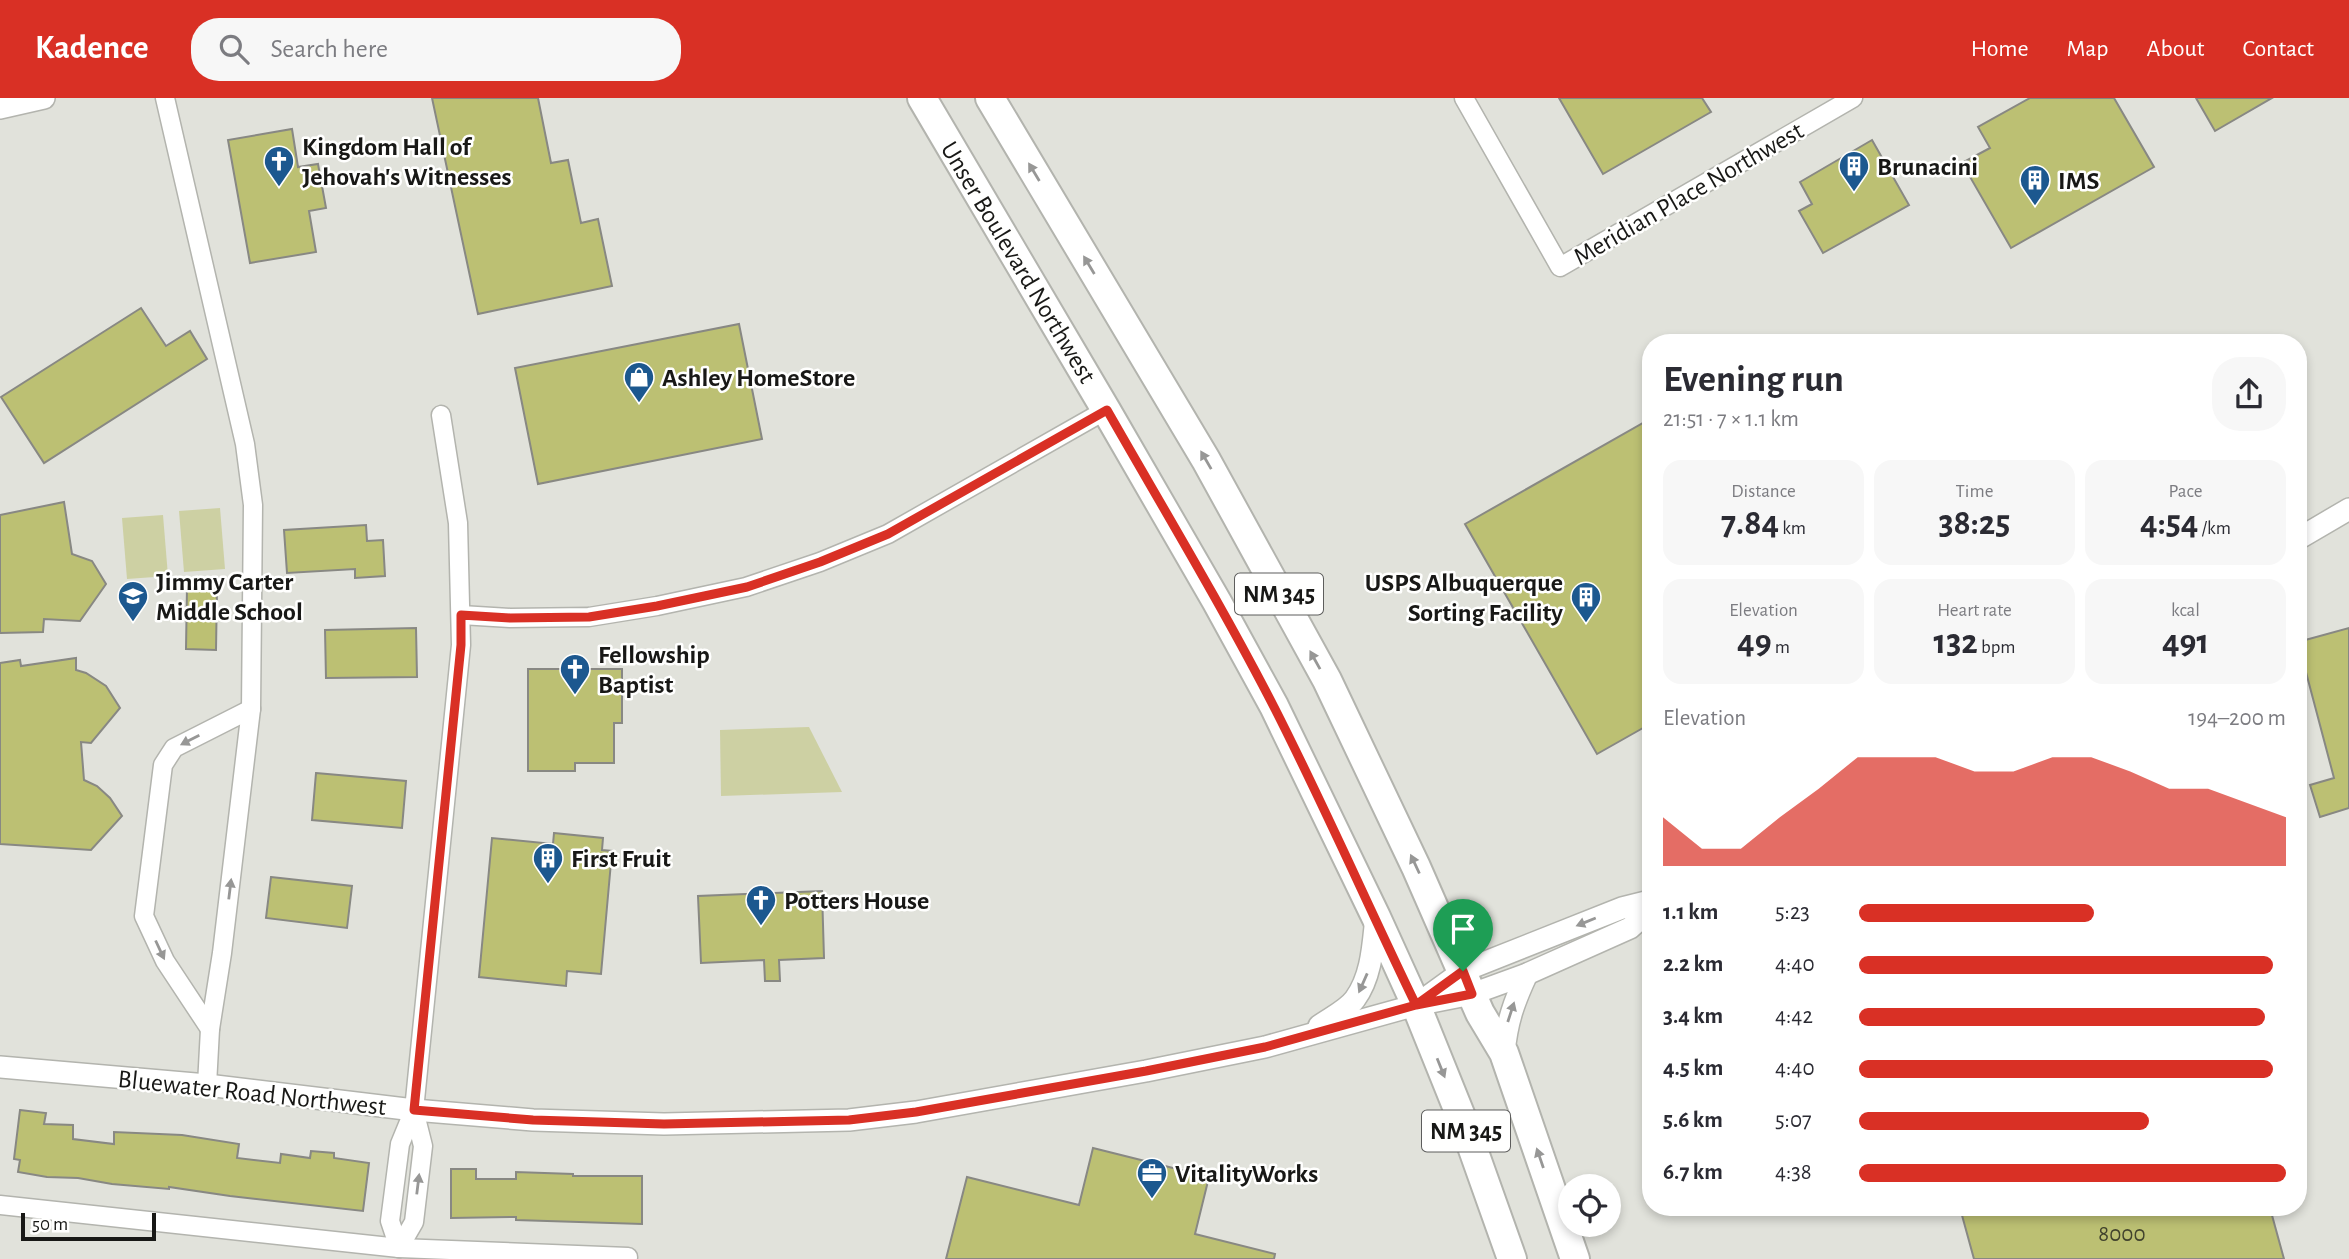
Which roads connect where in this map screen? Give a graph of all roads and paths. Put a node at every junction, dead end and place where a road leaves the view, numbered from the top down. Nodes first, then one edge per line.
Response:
1 (44, 98) edge
2 (165, 98) edge
3 (922, 98) edge
4 (990, 98) edge
5 (1464, 98) edge
6 (1853, 98) edge
7 (0, 108) edge
8 (1107, 410) junction
9 (441, 415) dead end
10 (2349, 509) edge
11 (2307, 534) edge
12 (461, 615) junction
13 (251, 709) junction
14 (1642, 903) edge
15 (1376, 917) junction
16 (1642, 917) edge
17 (1527, 974) junction
18 (1468, 982) junction
19 (1416, 1005) junction
20 (210, 1029) junction
21 (1307, 1035) junction
22 (1504, 1053) junction
23 (1, 1071) edge
24 (207, 1085) junction
25 (414, 1110) junction
26 (0, 1205) edge
27 (399, 1248) junction
28 (549, 1257) edge
29 (628, 1257) dead end
30 (1512, 1259) edge
31 (1575, 1259) edge

1 - 7 street
2 - 13 street
3 - 8 main road, Unser Boulevard Northwest / NM 345
18 -> 4 main road, NM 345
5 - 6 street, Meridian Place Northwest
8 - 12 street
8 - 15 main road, Unser Boulevard Northwest / NM 345
9 - 12 street
10 - 11 street
12 - 25 street
20 -> 13 street
13 -> 20 street
14 -> 18 street, Bluewater Road Northwest
15 - 19 main road, Unser Boulevard Northwest / NM 345
15 -> 21 street
16 - 17 street, Bluewater Road Northwest
17 - 18 street, Bluewater Road Northwest
22 -> 17 street
18 - 19 street, Bluewater Road Northwest
18 - 22 main road, NM 345
19 - 21 street, Bluewater Road Northwest
19 -> 30 main road, Unser Boulevard Northwest / NM 345
20 - 24 street
21 - 25 street, Bluewater Road Northwest
31 -> 22 main road, NM 345
23 - 24 street, Bluewater Road Northwest
24 - 25 street, Bluewater Road Northwest
25 - 27 street
26 - 27 street
27 - 28 street
28 - 29 street

